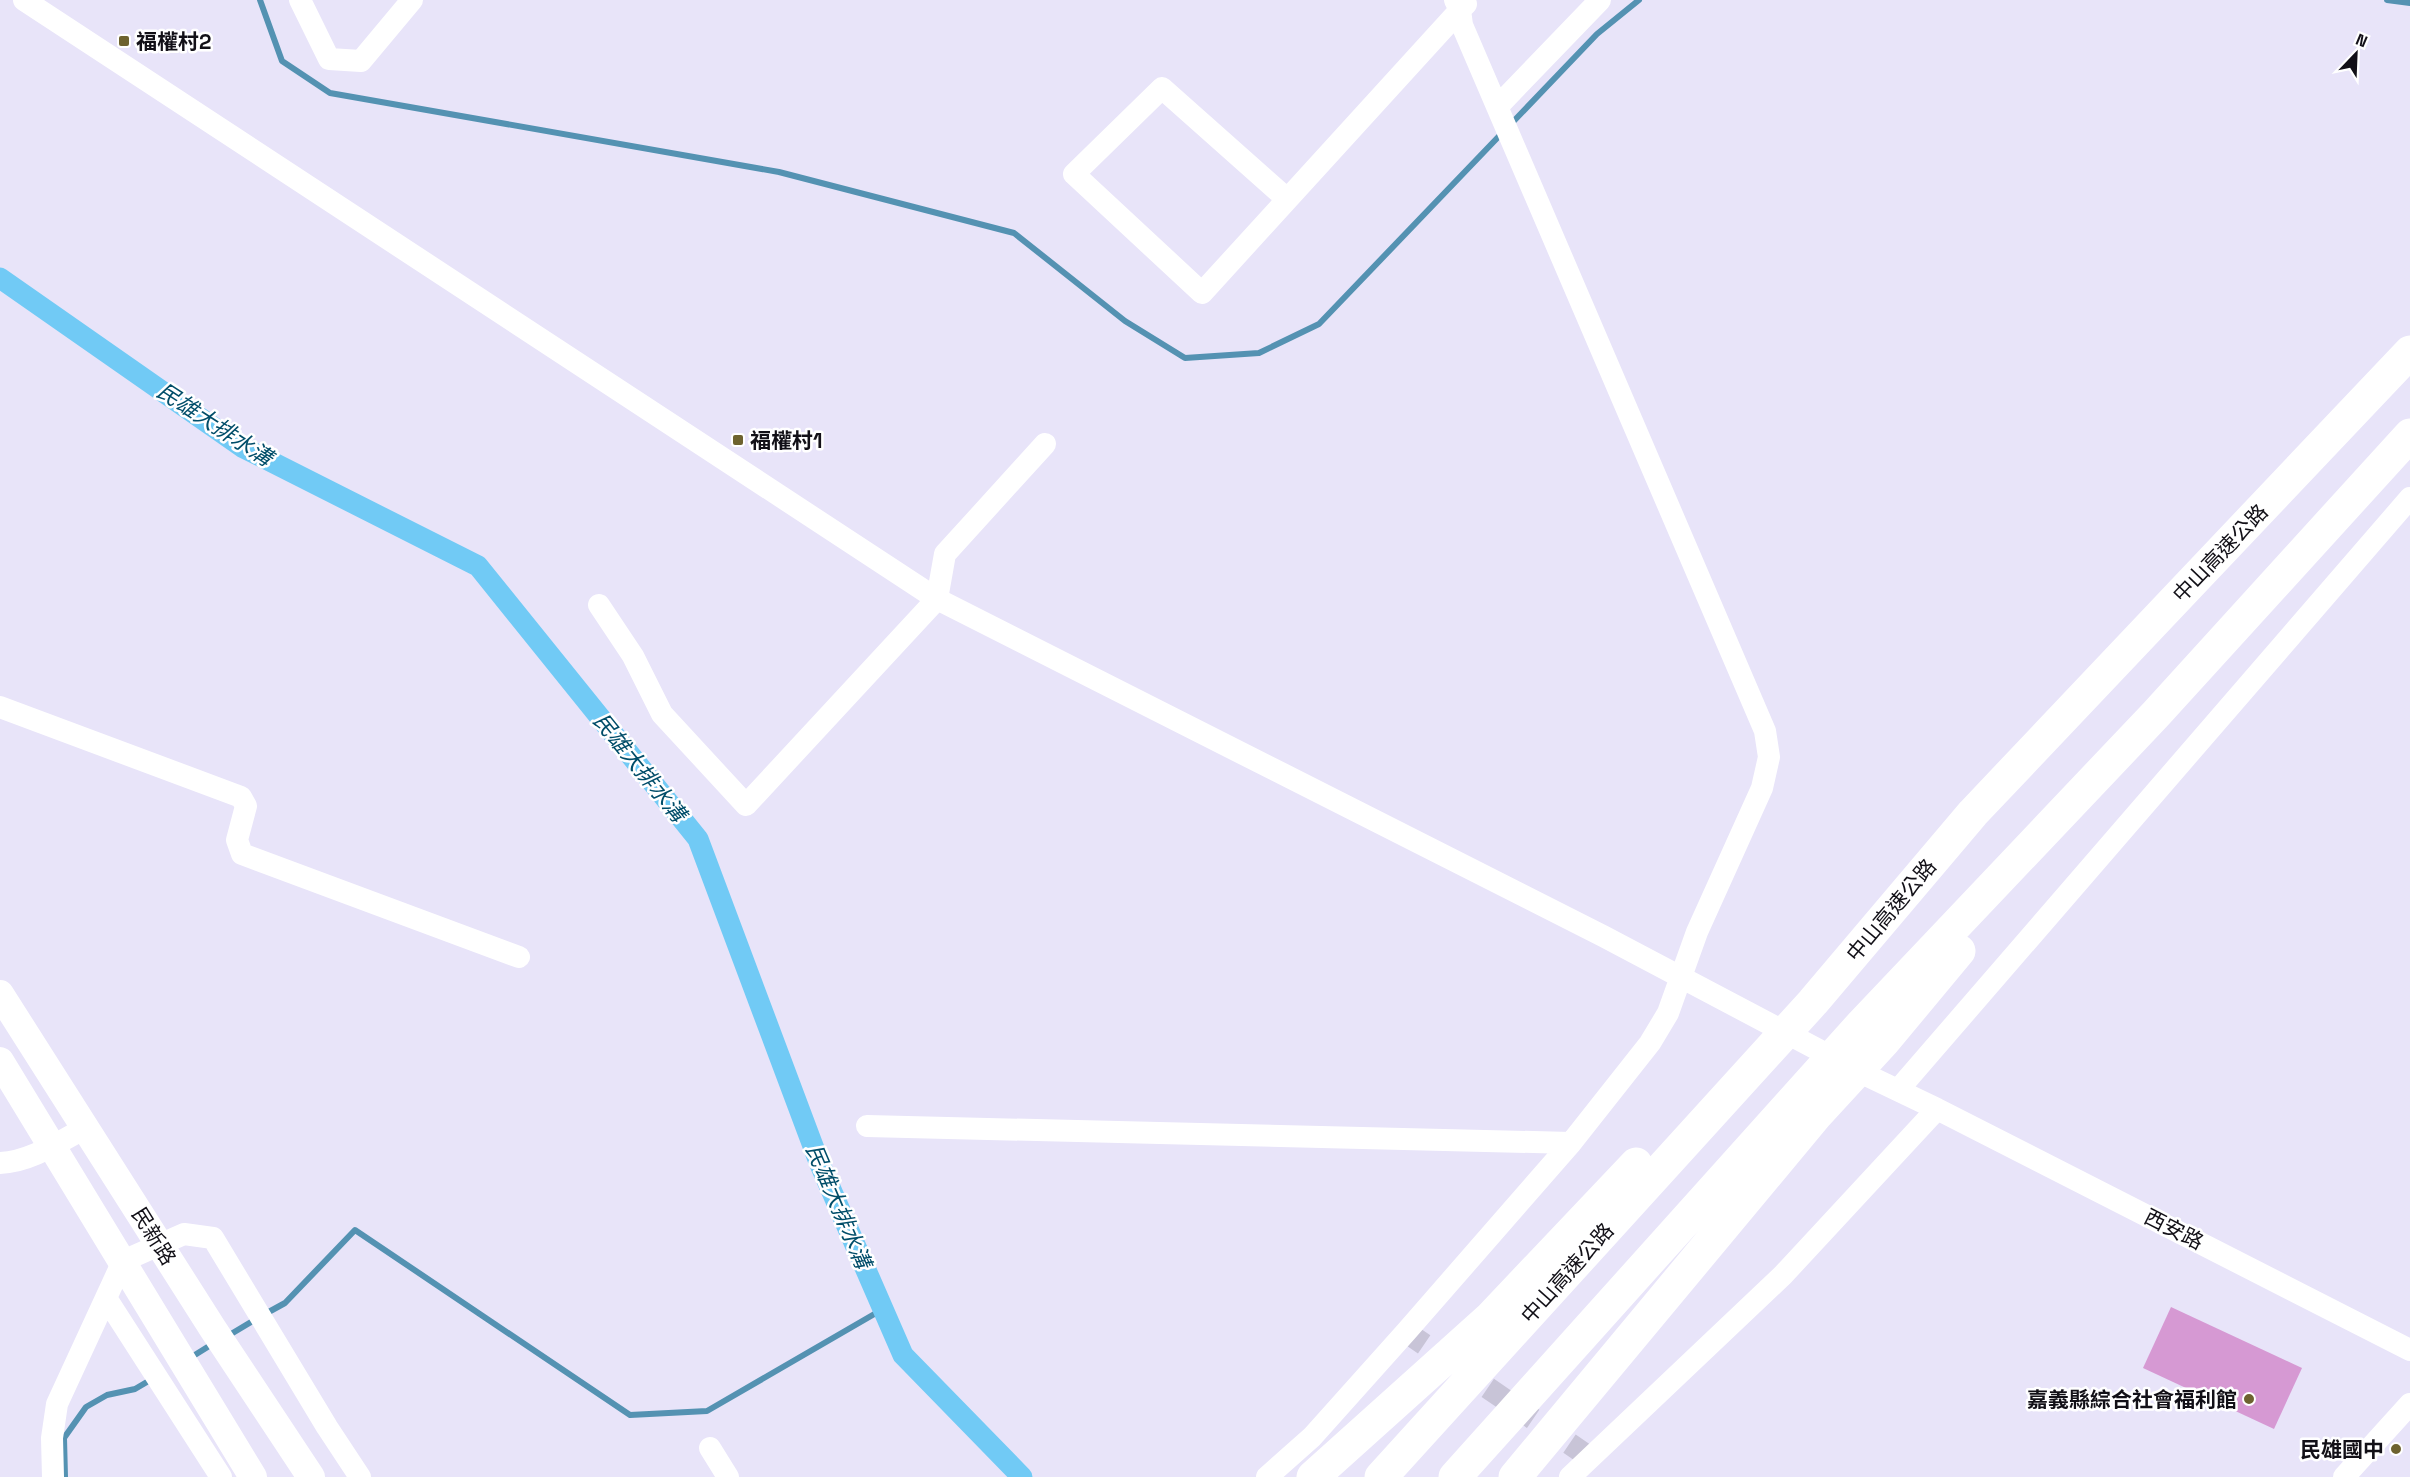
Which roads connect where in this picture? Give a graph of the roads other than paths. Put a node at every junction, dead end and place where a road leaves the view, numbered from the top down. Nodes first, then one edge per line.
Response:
1 (24, 0) edge
2 (300, 0) edge
3 (412, 0) edge
4 (1600, 0) edge
5 (1462, 3) edge
6 (1504, 120) junction
7 (1287, 199) junction
8 (2410, 352) edge
9 (2410, 435) edge
10 (1045, 444) dead end
11 (2410, 498) edge
12 (937, 599) junction
13 (599, 605) dead end
14 (0, 707) edge
15 (519, 957) dead end
16 (1680, 979) junction
17 (0, 994) edge
18 (0, 1061) edge
19 (1735, 1074) junction
20 (1898, 1090) junction
21 (1805, 1108) junction
22 (1937, 1109) junction
23 (867, 1126) dead end
24 (85, 1128) junction
25 (1571, 1143) junction
26 (51, 1147) junction
27 (0, 1163) edge
28 (159, 1244) junction
29 (123, 1262) junction
30 (106, 1298) junction
31 (2410, 1350) edge
32 (2410, 1404) edge
33 (710, 1448) dead end
34 (1592, 1467) edge
35 (53, 1477) edge
36 (221, 1477) edge
37 (253, 1477) edge
38 (311, 1477) edge
39 (360, 1477) edge
40 (728, 1477) edge
41 (1267, 1477) edge
42 (1313, 1477) edge
43 (1381, 1477) edge
44 (1455, 1477) edge
45 (1515, 1477) edge
46 (1570, 1477) edge
47 (2344, 1477) edge

1 - 12 street, 西安路
2 - 3 street
4 - 6 street
5 - 6 street
5 - 7 street
6 - 16 street
7 - 7 street
8 - 19 highway, 中山高速公路
9 - 21 highway
10 - 12 street
11 - 20 street
12 - 13 street
12 - 16 street, 西安路
14 - 15 street
16 - 20 street, 西安路
16 - 25 street
17 - 24 main road, 民新路
18 - 26 main road, 民新路
19 - 42 highway
19 - 43 highway, 中山高速公路
20 - 22 street, 西安路
21 - 44 highway
21 - 45 highway
22 - 31 street, 西安路
22 - 34 street
23 - 25 street
24 - 26 street
24 - 28 main road, 民新路
25 - 41 street
26 - 27 street
26 - 29 main road, 民新路
28 - 29 street
28 - 38 main road, 民新路
28 - 39 street
29 - 30 street
29 - 37 main road, 民新路
30 - 35 street
30 - 36 street
32 - 47 street
33 - 40 street
34 - 46 street

